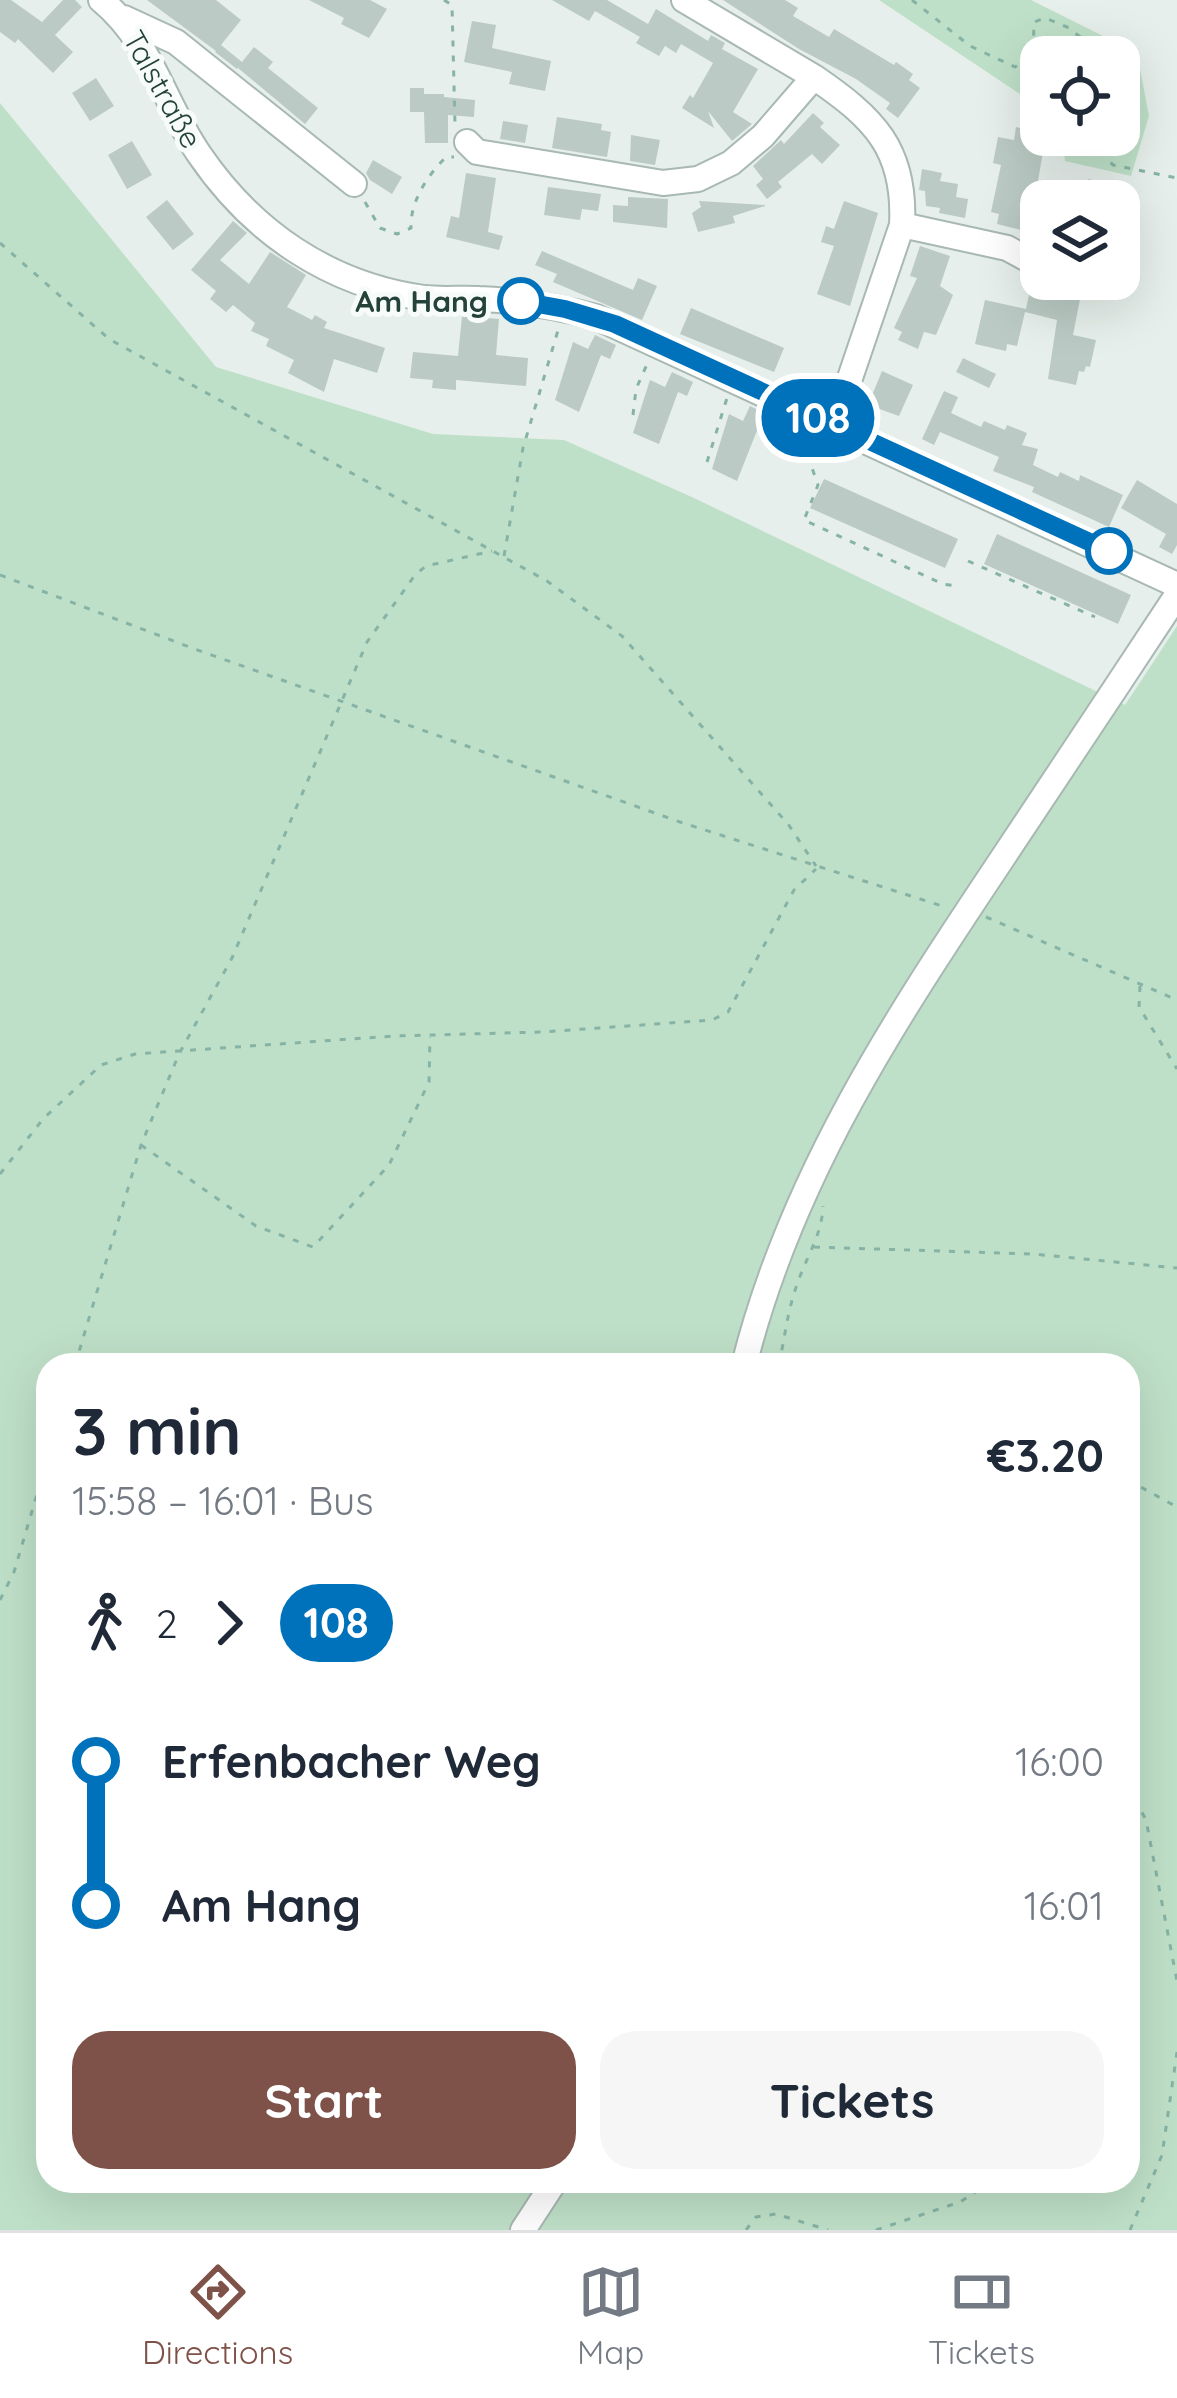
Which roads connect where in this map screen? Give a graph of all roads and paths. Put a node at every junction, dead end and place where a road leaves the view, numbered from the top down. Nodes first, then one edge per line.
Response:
1 (444, 0) edge
2 (684, 0) edge
3 (912, 0) edge
4 (111, 8) edge
5 (1030, 36) edge
6 (1079, 36) edge
7 (1020, 64) edge
8 (814, 77) junction
9 (455, 113) dead end
10 (456, 149) joint
11 (1106, 156) edge
12 (1177, 178) edge
13 (361, 196) joint
14 (902, 225) junction
15 (0, 243) edge
16 (1020, 255) edge
17 (560, 325) dead end
18 (644, 370) dead end
19 (724, 406) dead end
20 (633, 415) dead end
21 (828, 433) junction
22 (707, 462) dead end
23 (494, 550) junction
24 (504, 556) junction
25 (968, 561) dead end
26 (0, 575) edge
27 (1177, 585) edge
28 (956, 586) dead end
29 (1177, 595) edge
30 (1095, 617) dead end
31 (343, 699) junction
32 (818, 867) junction
33 (966, 913) junction
34 (994, 919) dead end
35 (1140, 984) junction
36 (1177, 1000) edge
37 (430, 1035) junction
38 (179, 1054) junction
39 (1177, 1069) edge
40 (141, 1145) junction
41 (0, 1174) edge
42 (1177, 1268) edge
43 (79, 1353) edge
44 (747, 1353) edge
45 (783, 1353) edge
46 (1140, 1487) edge
47 (36, 1498) edge
48 (1177, 1507) edge
49 (0, 1600) edge
50 (1140, 1809) edge
51 (1177, 1981) edge
52 (1177, 2052) edge
53 (547, 2193) edge
54 (974, 2193) edge
55 (523, 2230) edge
56 (746, 2230) edge
57 (828, 2230) edge
58 (876, 2230) edge
59 (1130, 2230) edge

1 - 9 path
2 - 8 street
3 - 7 path
4 - 13 street, Talstraße
4 - 21 street, Talstraße
5 - 6 path
8 - 10 street
8 - 14 street
10 - 13 path
11 - 12 path
14 - 16 street
14 - 21 street
15 - 23 path
17 - 24 path
18 - 20 path
19 - 22 path
21 - 27 street, Talstraße
21 - 28 path
23 - 24 path
23 - 31 path
24 - 32 path
25 - 30 path
26 - 31 path
29 - 33 street
31 - 32 path
31 - 38 path
32 - 33 path
32 - 37 path
33 - 44 street
34 - 35 path
35 - 36 path
35 - 39 path
37 - 38 path
37 - 40 path
38 - 40 path
38 - 41 path
40 - 43 path
42 - 45 path
46 - 48 path
47 - 49 path
50 - 51 path
52 - 59 path
53 - 55 street
54 - 58 path
56 - 57 path

